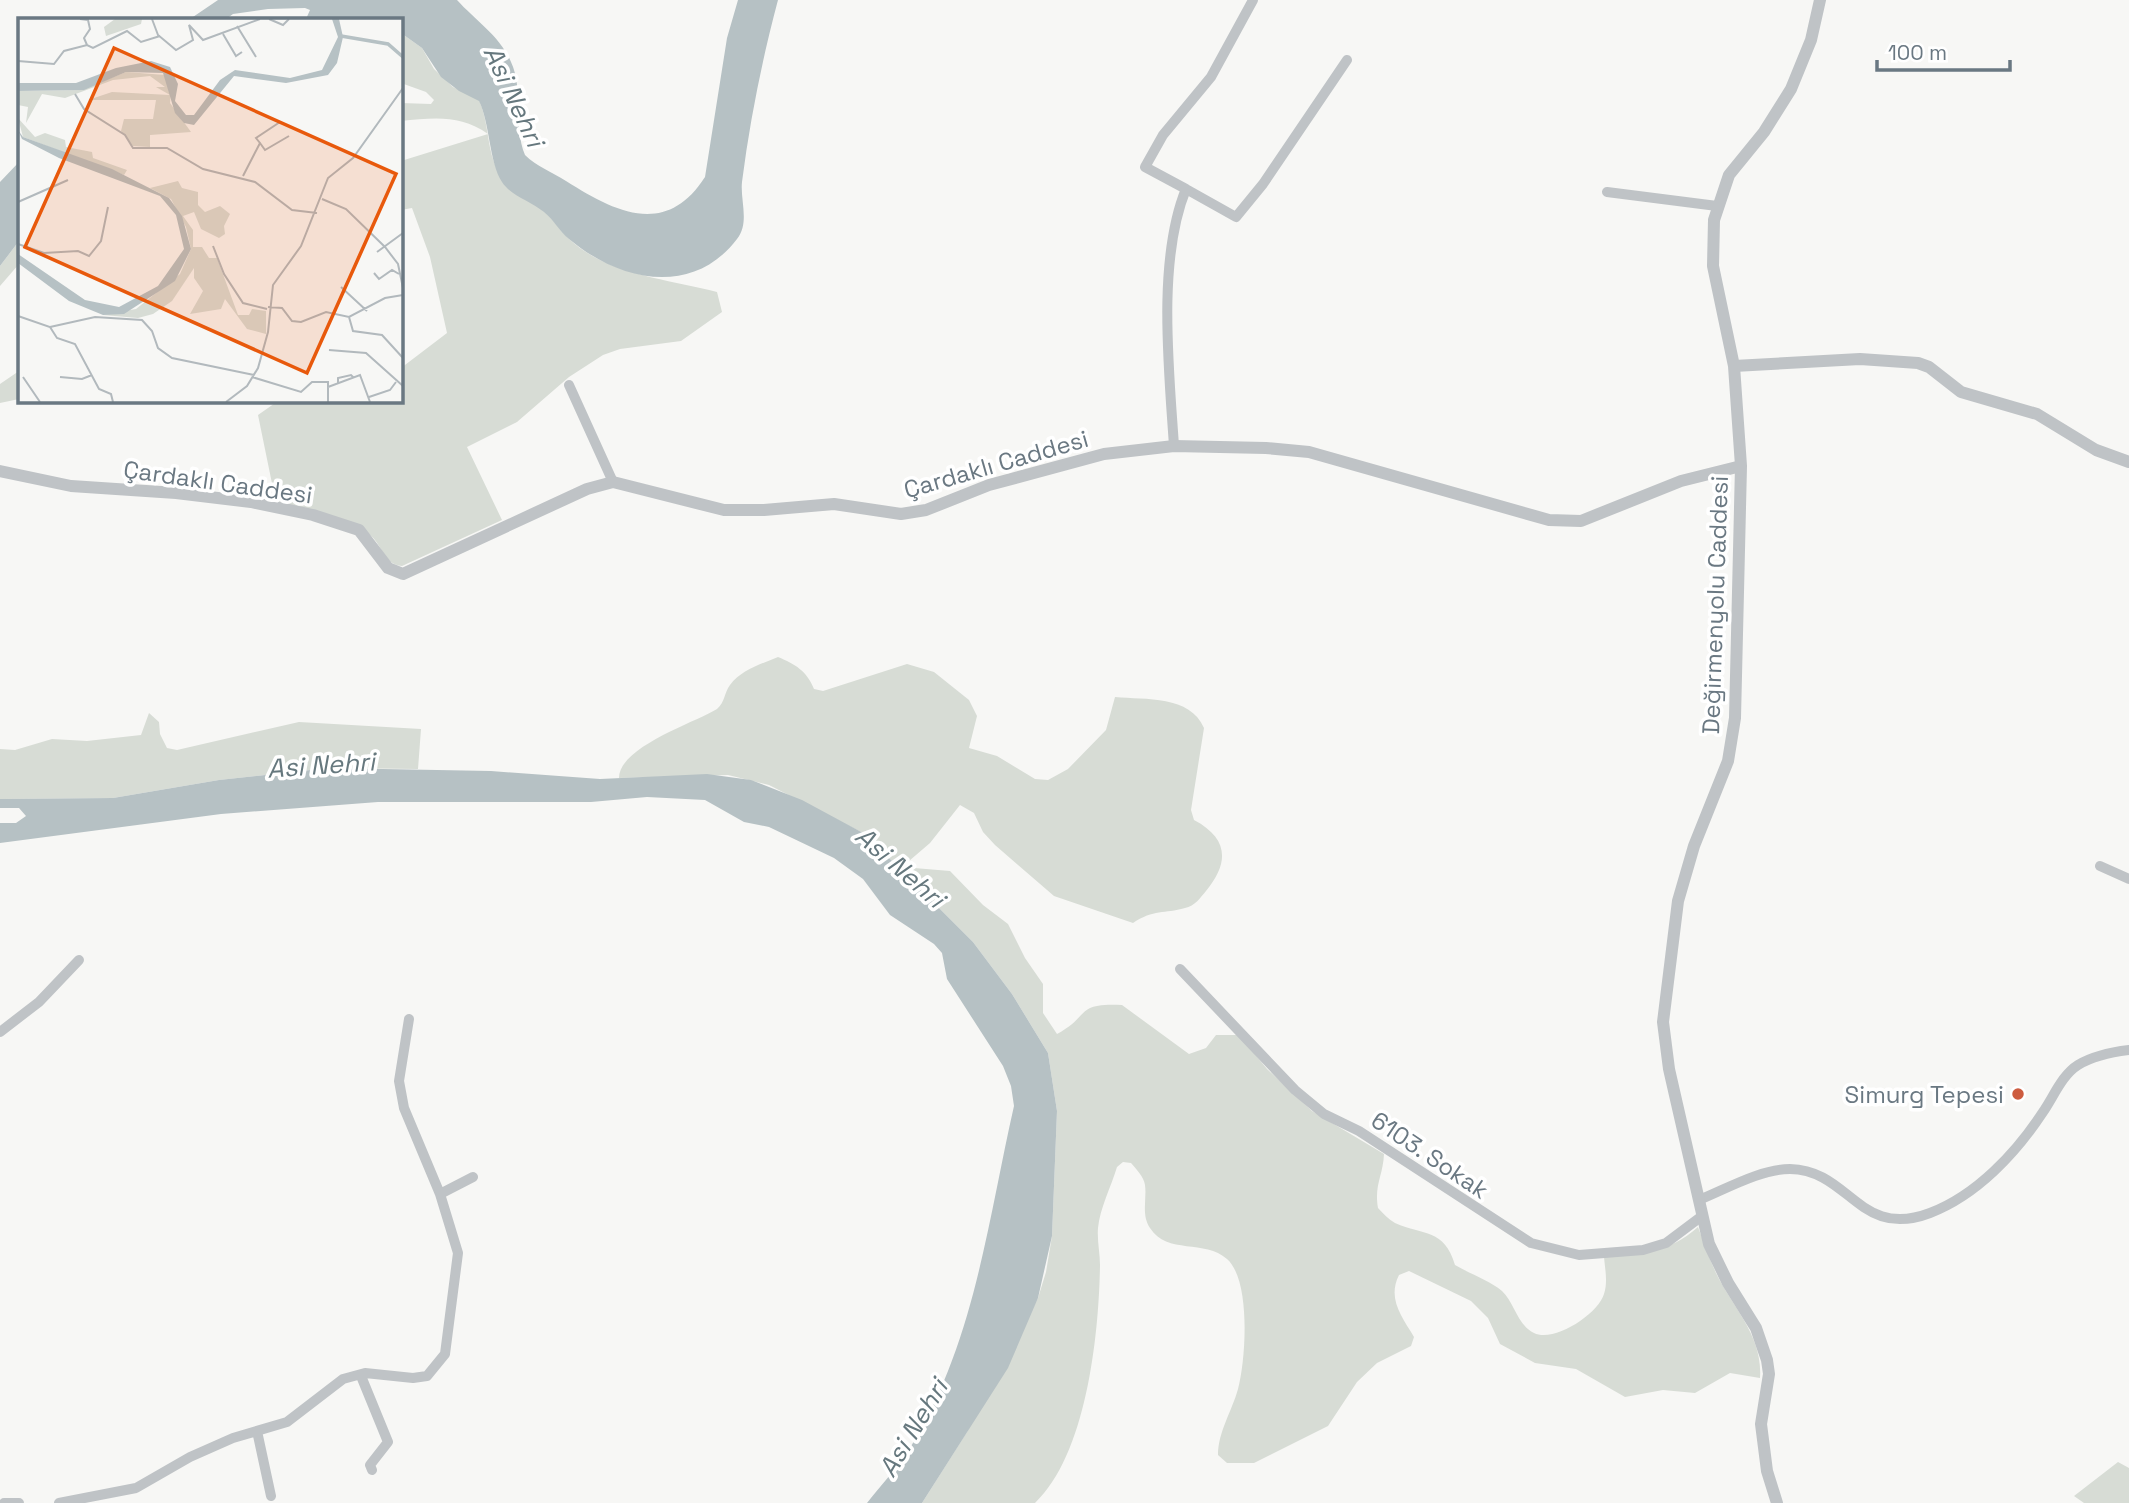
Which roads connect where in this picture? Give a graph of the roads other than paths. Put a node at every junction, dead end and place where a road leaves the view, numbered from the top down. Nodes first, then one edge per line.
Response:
1 (1253, 0) edge
2 (1820, 0) edge
3 (1347, 60) dead end
4 (1186, 189) junction
5 (1607, 192) dead end
6 (1717, 206) junction
7 (1734, 366) junction
8 (569, 384) dead end
9 (1174, 446) junction
10 (2129, 462) edge
11 (1741, 466) junction
12 (0, 471) edge
13 (613, 482) junction
14 (2100, 866) dead end
15 (2129, 879) edge
16 (79, 960) dead end
17 (1180, 969) dead end
18 (409, 1019) dead end
19 (0, 1032) edge
20 (2129, 1050) edge
21 (473, 1177) dead end
22 (440, 1194) junction
23 (1699, 1200) junction
24 (1702, 1216) junction
25 (360, 1376) junction
26 (257, 1431) junction
27 (372, 1469) dead end
28 (271, 1496) dead end
29 (4, 1503) edge
30 (19, 1503) edge
31 (59, 1503) edge
32 (1777, 1503) edge

1 - 4 street
2 - 6 street, Değirmenyolu Caddesi
3 - 4 street
4 - 9 street
5 - 6 street
6 - 7 street, Değirmenyolu Caddesi
7 - 10 street
7 - 11 street, Değirmenyolu Caddesi
8 - 13 street
9 - 11 street, Çardaklı Caddesi
9 - 13 street, Çardaklı Caddesi
11 - 23 street, Değirmenyolu Caddesi
12 - 13 street, Çardaklı Caddesi
14 - 15 street
16 - 19 street
17 - 24 street, 6103. Sokak
18 - 22 street
20 - 23 street
21 - 22 street
22 - 25 street
23 - 24 street, Değirmenyolu Caddesi
24 - 32 street, Değirmenyolu Caddesi
25 - 26 street
25 - 27 street
26 - 28 street
26 - 31 street
29 - 30 street

